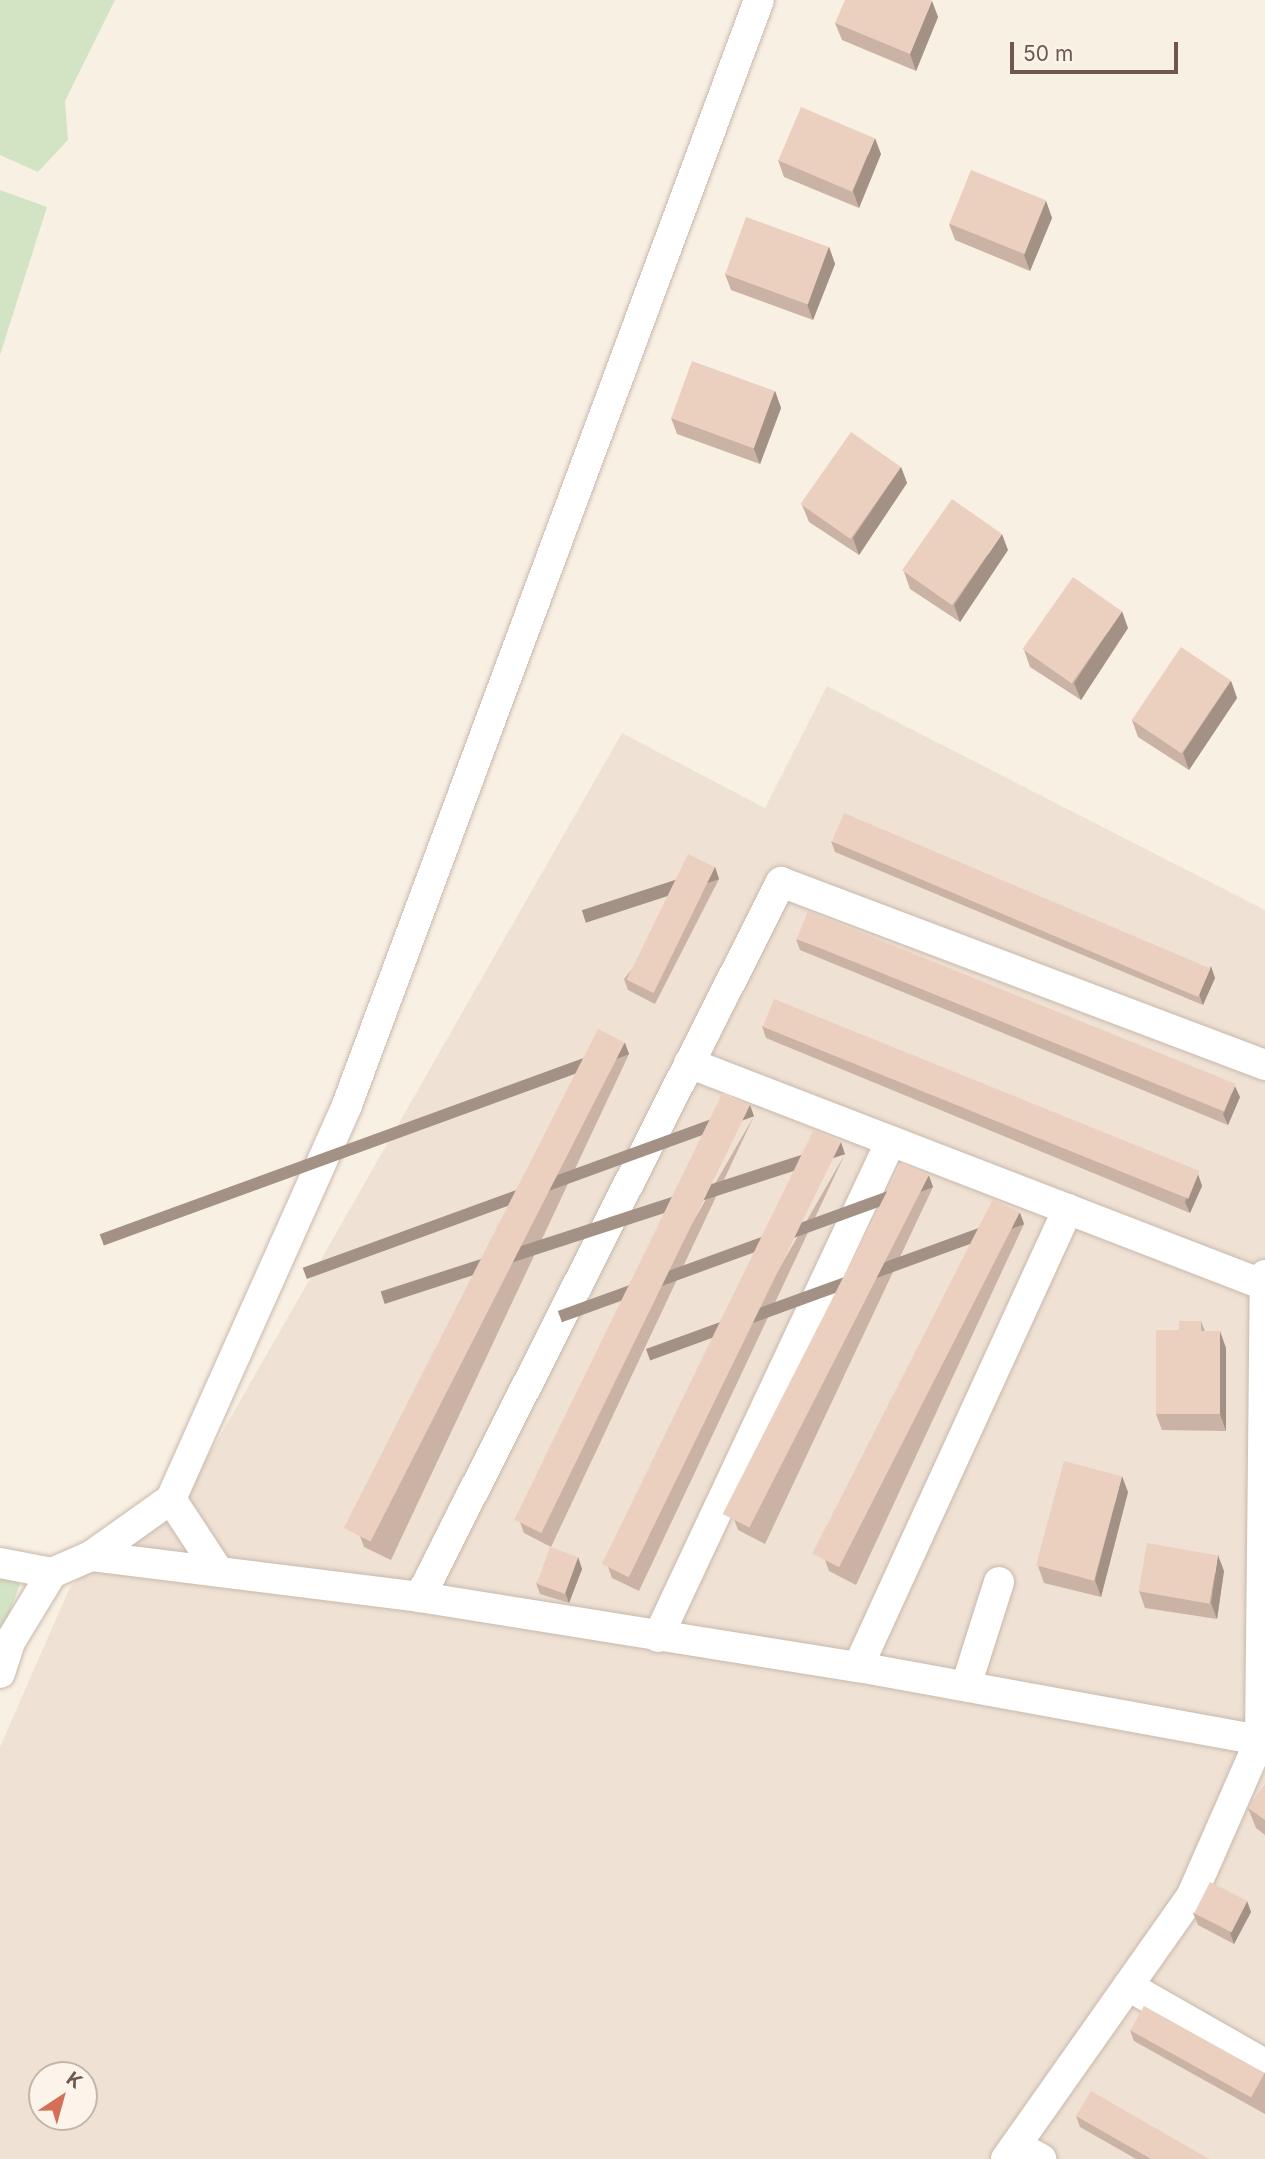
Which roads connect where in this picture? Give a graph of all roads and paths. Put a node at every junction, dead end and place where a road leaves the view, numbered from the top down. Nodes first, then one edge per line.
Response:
1 (759, 0) edge
2 (689, 1063) junction
3 (1265, 1065) edge
4 (891, 1141) junction
5 (1068, 1209) junction
6 (1264, 1280) edge
7 (171, 1499) junction
8 (91, 1556) junction
9 (0, 1563) edge
10 (217, 1569) junction
11 (52, 1573) junction
12 (999, 1582) dead end
13 (420, 1598) junction
14 (658, 1637) junction
15 (858, 1667) junction
16 (0, 1673) edge
17 (966, 1686) junction
18 (1263, 1741) edge
19 (1128, 1986) junction
20 (1265, 2064) edge
21 (1021, 2154) edge

1 - 7 street
2 - 3 street
2 - 4 street
2 - 13 street
4 - 5 street
4 - 14 street
5 - 6 street
5 - 15 street
6 - 18 street
7 - 8 street
7 - 10 street
8 - 10 street
8 - 11 street
9 - 11 street
10 - 13 street
11 - 16 street
12 - 17 street
13 - 14 street
14 - 15 street
15 - 17 street
17 - 18 street
18 - 19 street
19 - 20 street
19 - 21 street

